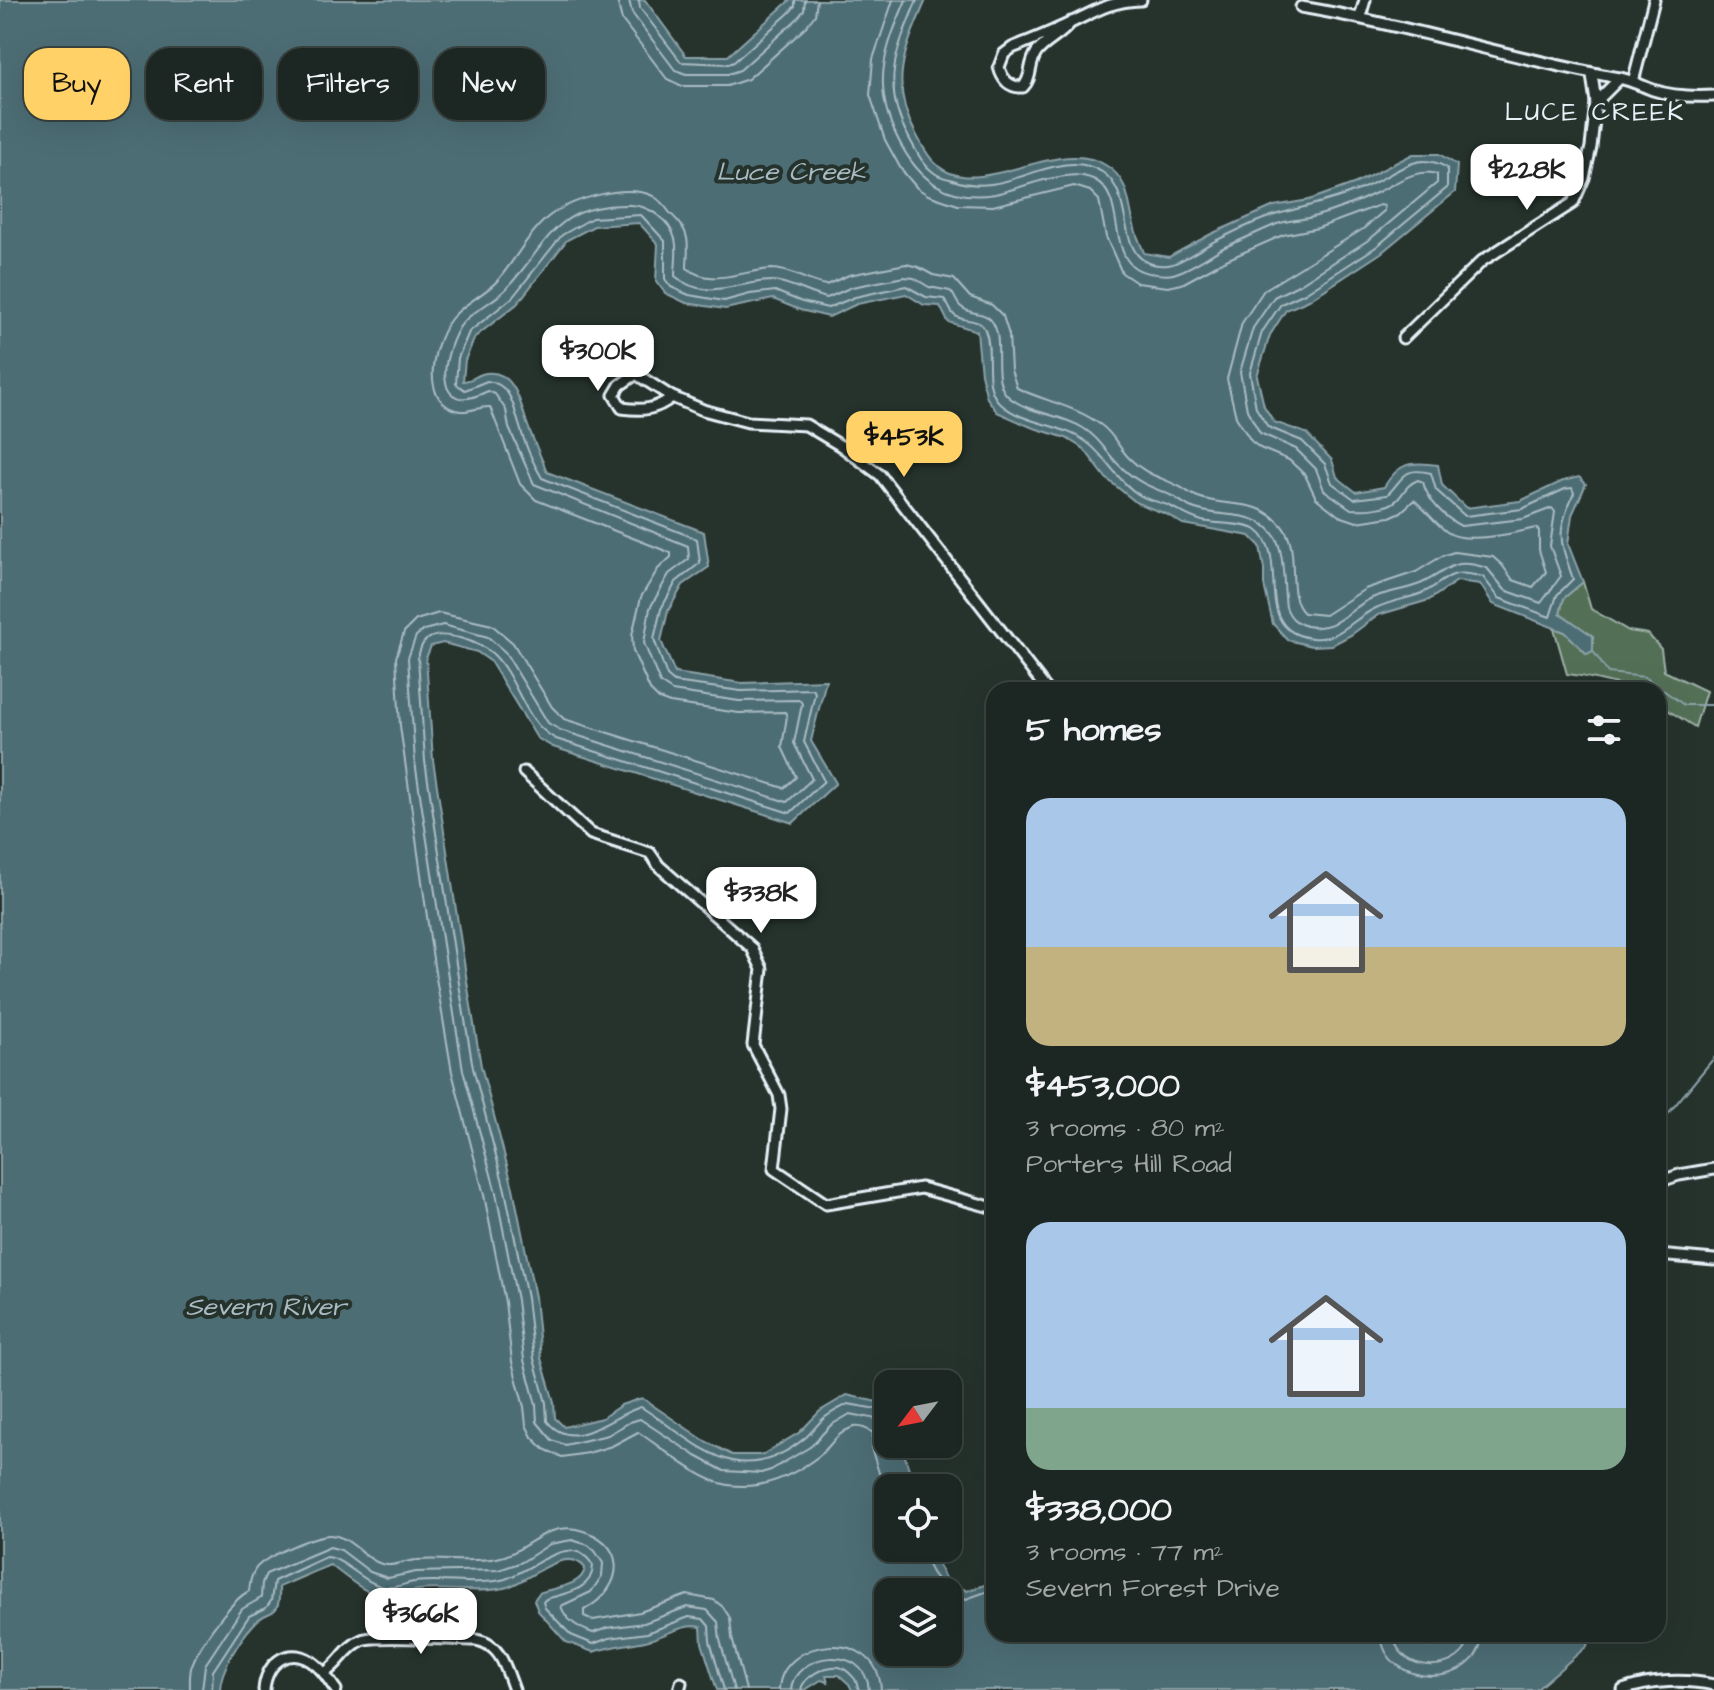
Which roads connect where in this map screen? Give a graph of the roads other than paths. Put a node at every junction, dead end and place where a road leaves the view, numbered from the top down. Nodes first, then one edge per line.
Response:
1 (1141, 0) edge
2 (1365, 0) edge
3 (1654, 0) edge
4 (1301, 7) dead end
5 (1360, 17) junction
6 (1071, 22) junction
7 (1592, 75) junction
8 (1620, 78) junction
9 (1633, 82) junction
10 (1714, 96) edge
11 (1596, 102) junction
12 (1403, 338) dead end
13 (672, 397) junction
14 (1041, 682) edge
15 (524, 772) dead end
16 (1714, 1169) edge
17 (1666, 1179) edge
18 (986, 1206) edge
19 (1666, 1256) edge
20 (1714, 1260) edge
21 (324, 1673) junction
22 (1692, 1685) edge
23 (1714, 1685) edge
24 (1657, 1687) edge
25 (264, 1690) edge
26 (336, 1690) edge
27 (514, 1690) edge
28 (1623, 1690) edge

1 - 6 street
2 - 5 street
3 - 9 street
4 - 5 street
5 - 7 street
6 - 6 street
7 - 8 street
7 - 11 street
8 - 9 street
8 - 11 street
9 - 10 street
11 - 12 street
13 - 13 street
13 - 14 street
15 - 18 street
16 - 17 street
19 - 20 street
21 - 25 street
21 - 26 street
21 - 27 street
22 - 23 street
22 - 24 street
24 - 28 street

